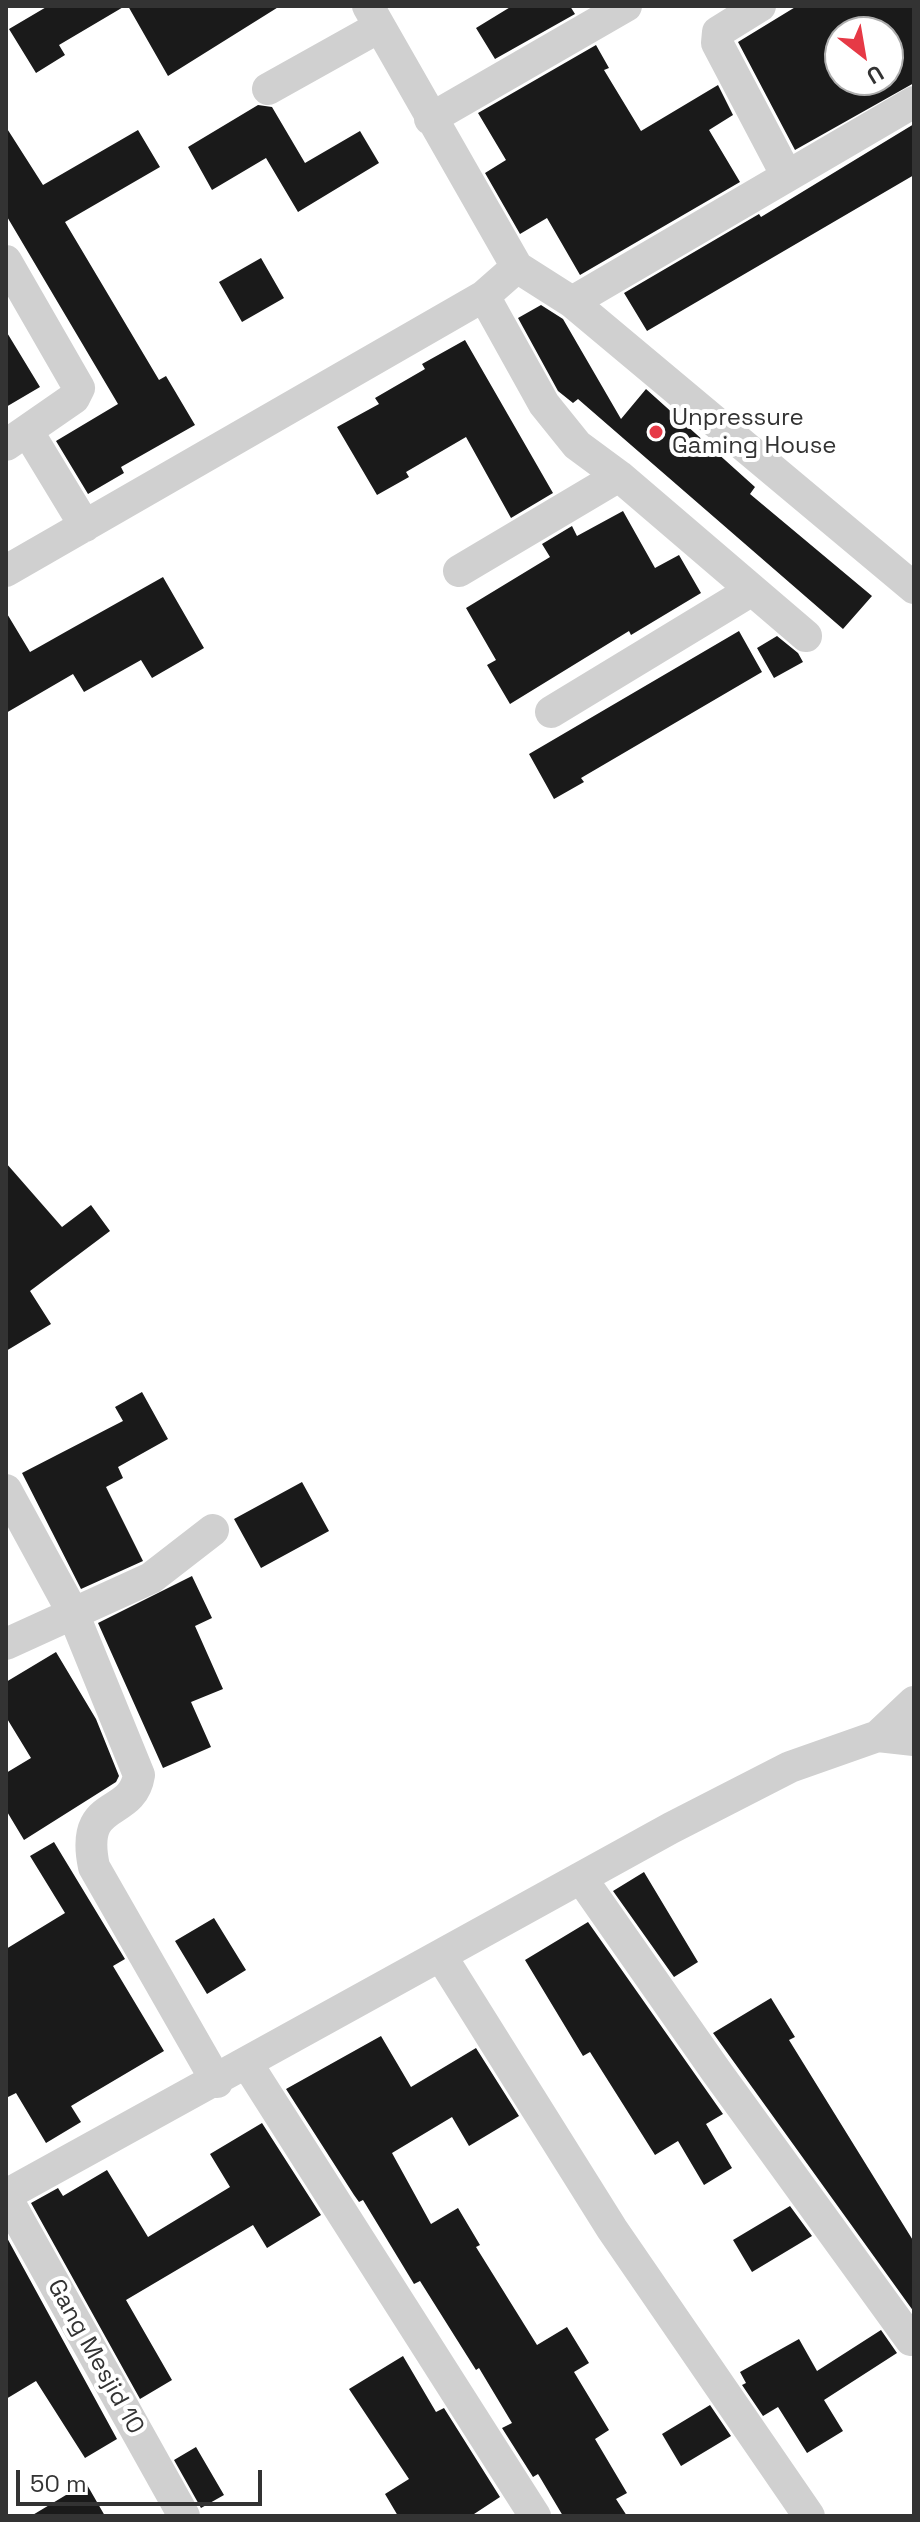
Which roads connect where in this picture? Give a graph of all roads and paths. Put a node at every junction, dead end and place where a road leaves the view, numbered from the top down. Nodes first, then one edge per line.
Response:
1 (626, 6) edge
2 (760, 6) edge
3 (373, 16) edge
4 (268, 89) dead end
5 (914, 102) edge
6 (430, 119) junction
7 (787, 176) junction
8 (6, 261) edge
9 (517, 267) junction
10 (484, 296) junction
11 (572, 302) junction
12 (17, 438) edge
13 (619, 476) junction
14 (85, 526) junction
15 (6, 571) edge
16 (459, 571) dead end
17 (914, 588) edge
18 (752, 590) junction
19 (806, 636) dead end
20 (551, 712) dead end
21 (6, 1490) edge
22 (213, 1530) dead end
23 (73, 1613) junction
24 (6, 1644) edge
25 (914, 1702) edge
26 (878, 1736) junction
27 (914, 1740) edge
28 (581, 1878) junction
29 (441, 1956) junction
30 (248, 2065) junction
31 (217, 2082) junction
32 (6, 2196) edge
33 (911, 2340) dead end
34 (184, 2516) edge
35 (535, 2516) edge
36 (809, 2516) edge

1 - 6 street
2 - 7 street
3 - 4 street
3 - 6 street
5 - 7 street
6 - 9 street
7 - 11 street
8 - 12 street
9 - 10 street
9 - 11 street
10 - 13 street
10 - 14 street
11 - 17 street
12 - 14 street
13 - 16 street
13 - 18 street
14 - 15 street
18 - 19 street
18 - 20 street
21 - 23 street
22 - 23 street
23 - 24 street
23 - 31 street
25 - 26 street
26 - 27 street
26 - 28 street
28 - 29 street
28 - 33 street
29 - 30 street
29 - 36 street
30 - 31 street
30 - 35 street
31 - 32 street
32 - 34 street, Gang Mesjid 10

